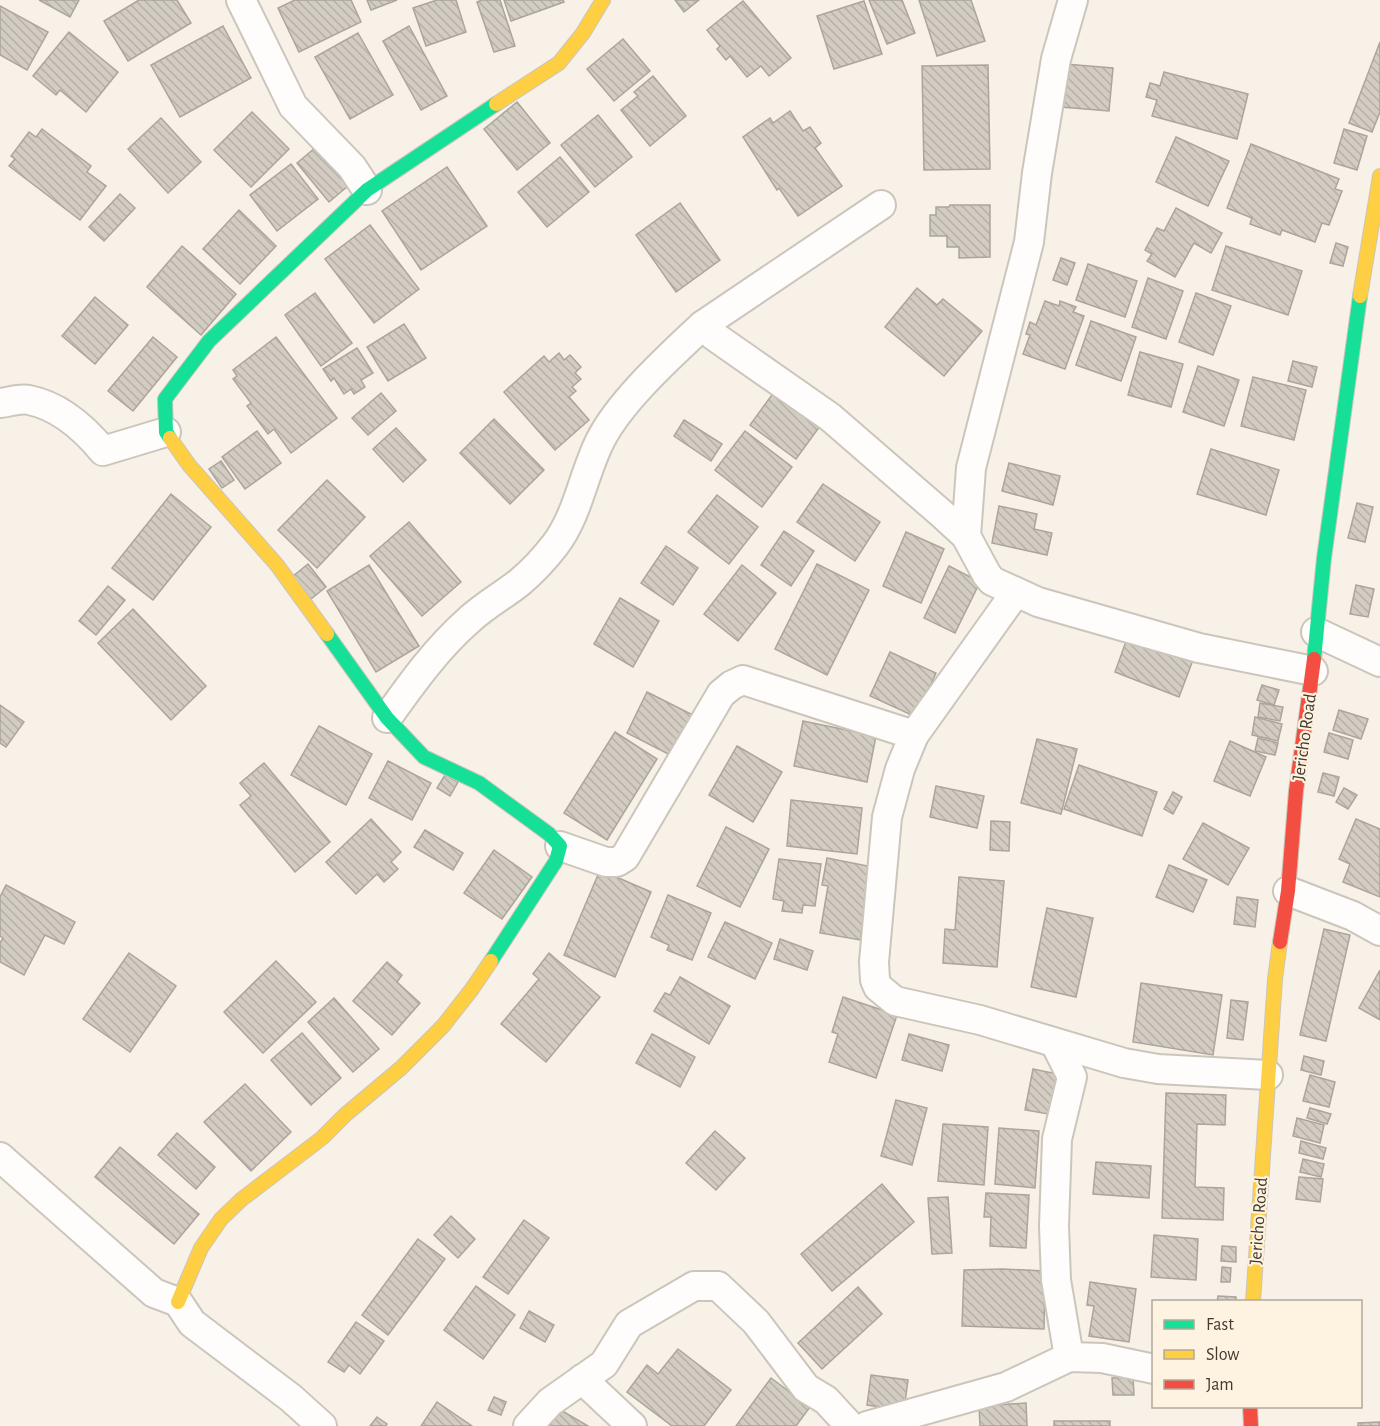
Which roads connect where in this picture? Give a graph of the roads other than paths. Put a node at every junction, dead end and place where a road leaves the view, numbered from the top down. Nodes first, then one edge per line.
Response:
1 (241, 0) edge
2 (603, 0) edge
3 (1073, 0) edge
4 (1380, 176) edge
5 (367, 190) junction
6 (881, 205) dead end
7 (703, 325) junction
8 (0, 403) edge
9 (166, 432) junction
10 (966, 536) junction
11 (1017, 592) junction
12 (1316, 632) junction
13 (1380, 662) edge
14 (1313, 672) junction
15 (387, 718) junction
16 (914, 735) junction
17 (560, 846) junction
18 (1288, 891) junction
19 (1380, 931) edge
20 (1055, 1043) junction
21 (1107, 1059) junction
22 (1268, 1076) junction
23 (1072, 1077) junction
24 (0, 1157) edge
25 (1253, 1300) edge
26 (178, 1302) junction
27 (1069, 1357) junction
28 (1152, 1369) edge
29 (582, 1379) junction
30 (1250, 1408) edge
31 (322, 1426) edge
32 (528, 1426) edge
33 (632, 1426) edge
34 (850, 1426) edge
35 (867, 1426) edge
36 (1251, 1426) edge

1 - 5 street
2 - 5 street
3 - 10 street
4 - 12 street, Jericho Road
5 - 9 street
6 - 7 street
7 - 10 street
7 - 15 street
8 - 9 street
9 - 15 street
10 - 11 street
11 - 14 street
11 - 16 street
12 - 13 street
12 - 14 street, Jericho Road
14 - 18 street, Jericho Road
15 - 17 street
16 - 17 street
16 - 20 street
17 - 26 street
18 - 19 street
18 - 22 street, Jericho Road
20 - 21 street
20 - 23 street
21 - 22 street
21 - 23 street
22 - 25 street, Jericho Road
23 - 27 street
24 - 26 street
26 - 31 street
27 - 28 street
27 - 35 street
29 - 32 street
29 - 33 street
29 - 34 street
30 - 36 street

